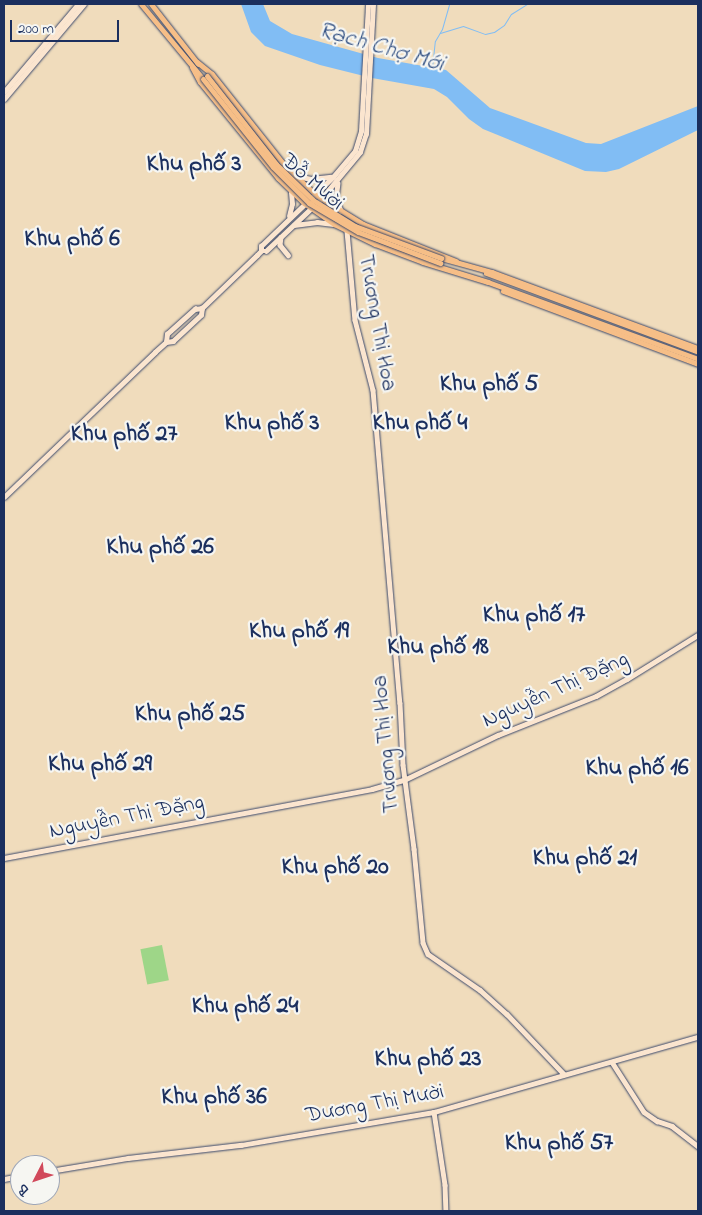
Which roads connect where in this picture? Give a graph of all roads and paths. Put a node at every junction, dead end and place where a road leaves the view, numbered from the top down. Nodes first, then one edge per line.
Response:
1 (78, 4) edge
2 (84, 4) edge
3 (141, 4) edge
4 (151, 4) edge
5 (368, 4) edge
6 (373, 4) edge
7 (368, 47) junction
8 (197, 62) junction
9 (192, 67) junction
10 (205, 78) junction
11 (4, 92) edge
12 (4, 99) edge
13 (360, 145) junction
14 (294, 175) junction
15 (333, 177) junction
16 (338, 182) junction
17 (304, 186) junction
18 (293, 194) junction
19 (314, 194) junction
20 (321, 199) junction
21 (304, 203) junction
22 (329, 205) junction
23 (311, 209) junction
24 (342, 213) junction
25 (321, 216) junction
26 (288, 219) junction
27 (334, 224) junction
28 (292, 226) junction
29 (346, 231) junction
30 (282, 235) junction
31 (261, 251) junction
32 (288, 255) dead end
33 (441, 261) junction
34 (456, 261) junction
35 (452, 270) junction
36 (488, 282) junction
37 (202, 308) junction
38 (593, 311) junction
39 (166, 342) junction
40 (698, 348) edge
41 (698, 352) edge
42 (698, 359) edge
43 (698, 364) edge
44 (4, 497) edge
45 (698, 635) edge
46 (404, 780) junction
47 (4, 858) edge
48 (698, 1037) edge
49 (612, 1062) junction
50 (564, 1074) junction
51 (434, 1112) junction
52 (698, 1146) edge
53 (60, 1169) edge
54 (446, 1211) edge

1 - 11 street
2 - 12 street
3 - 9 highway, Đỗ Mười
4 - 8 highway, Đỗ Mười
5 - 7 street
6 - 7 street
7 - 13 street
8 - 10 highway, Đỗ Mười
8 - 14 highway, Đỗ Mười
9 - 10 highway, Đỗ Mười
9 - 18 highway, Đỗ Mười
10 - 33 highway, bridge
13 - 15 street
13 - 16 street
14 - 15 street
14 - 17 highway, Đỗ Mười
15 - 19 street
16 - 20 street
16 - 24 street
17 - 18 highway
17 - 19 highway, Đỗ Mười
18 - 21 highway, Đỗ Mười
18 - 26 street
19 - 20 highway, Đỗ Mười
19 - 21 street
20 - 22 highway, Đỗ Mười
20 - 23 street
21 - 23 highway, Đỗ Mười
21 - 26 street
22 - 24 highway, Đỗ Mười
22 - 25 highway
23 - 25 highway, Đỗ Mười
23 - 28 street
24 - 34 highway, Đỗ Mười
25 - 27 highway, Đỗ Mười
26 - 31 street
27 - 28 street
27 - 29 highway, Đỗ Mười
28 - 30 street
29 - 35 highway, Đỗ Mười
29 - 46 street, Trương Thị Hoa
30 - 31 street
30 - 32 street
31 - 37 street
33 - 34 highway, Đỗ Mười
33 - 35 highway, Đỗ Mười
34 - 38 highway, Đỗ Mười
35 - 36 highway, Đỗ Mười
36 - 42 highway, Đỗ Mười
36 - 43 highway, Đỗ Mười
37 - 39 street
37 - 39 street
38 - 40 highway, Đỗ Mười
38 - 41 highway, Đỗ Mười
39 - 44 street
45 - 46 street, Nguyễn Thị Đặng
46 - 47 street, Nguyễn Thị Đặng
46 - 50 street, Trương Thị Hoa
48 - 49 street, Dương Thị Mười
49 - 50 street, Dương Thị Mười
49 - 52 street
50 - 51 street, Dương Thị Mười
51 - 53 street, Dương Thị Mười
51 - 54 street

